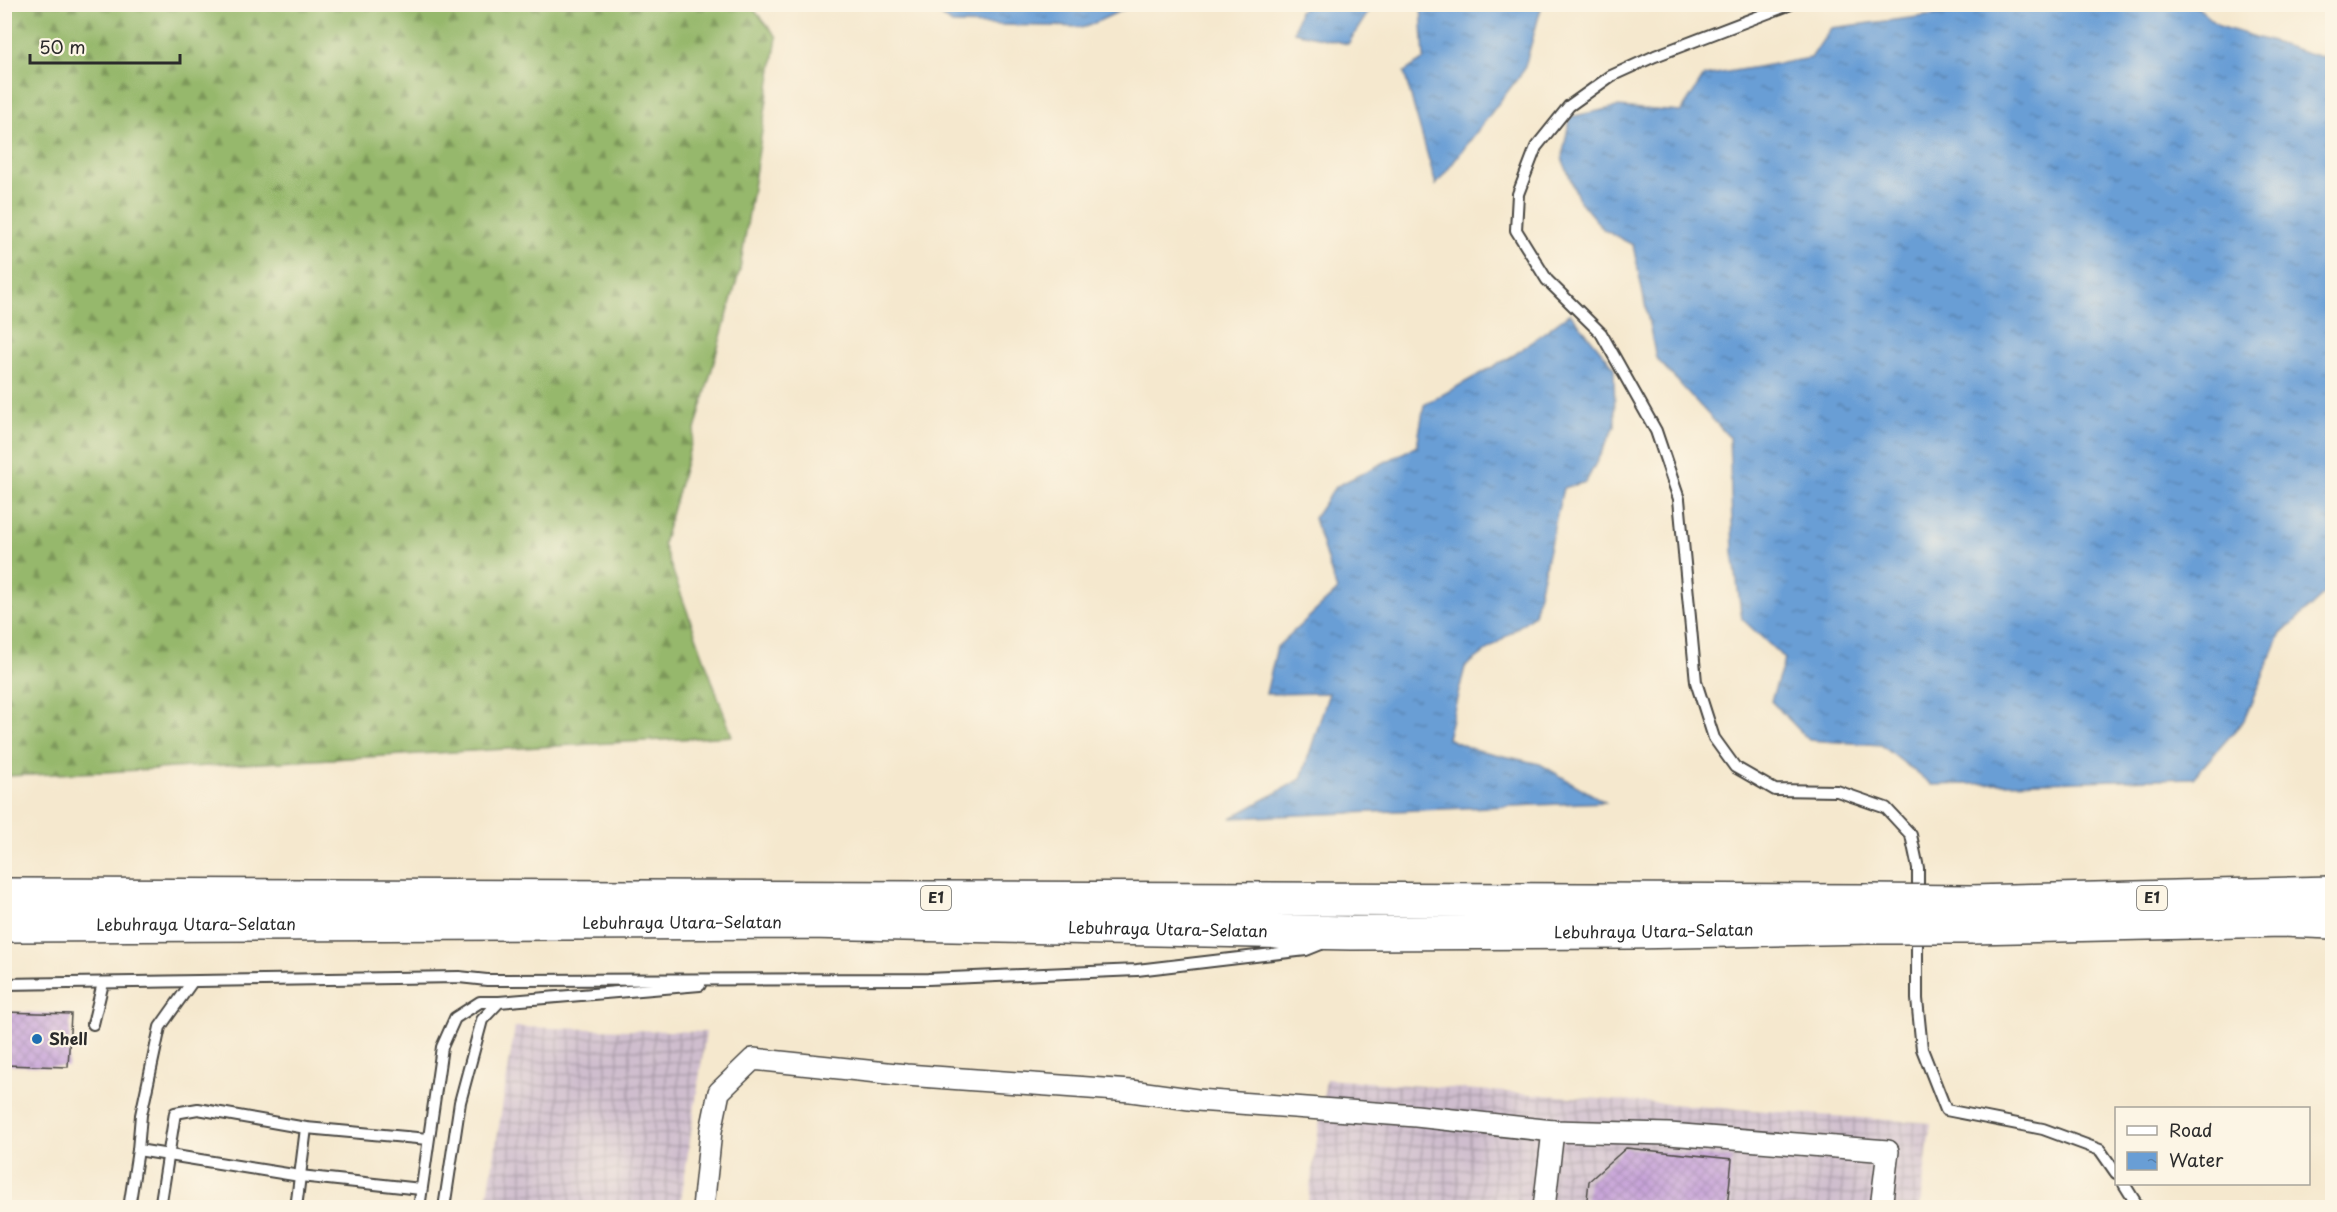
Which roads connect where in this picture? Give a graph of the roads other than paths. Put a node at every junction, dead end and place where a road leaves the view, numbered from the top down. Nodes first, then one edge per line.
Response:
1 (1791, 4) edge
2 (2332, 893) edge
3 (4, 895) edge
4 (1868, 914) junction
5 (1972, 914) junction
6 (2332, 922) edge
7 (4, 925) edge
8 (1351, 933) junction
9 (782, 979) junction
10 (192, 982) junction
11 (103, 983) junction
12 (4, 984) edge
13 (499, 1002) junction
14 (93, 1024) dead end
15 (306, 1128) junction
16 (1553, 1131) junction
17 (428, 1139) junction
18 (138, 1150) junction
19 (169, 1155) junction
20 (2115, 1172) edge
21 (300, 1176) junction
22 (2125, 1185) edge
23 (421, 1189) junction
24 (129, 1208) edge
25 (160, 1208) edge
26 (296, 1208) edge
27 (419, 1208) edge
28 (444, 1208) edge
29 (703, 1208) edge
30 (1544, 1208) edge
31 (1881, 1208) edge
32 (2139, 1208) edge

1 - 20 lane
2 - 5 highway, Lebuhraya Utara–Selatan / E1
3 - 4 highway, Lebuhraya Utara–Selatan / E1
4 - 5 highway, Lebuhraya Utara–Selatan / E1, bridge
4 - 8 highway, Lebuhraya Utara–Selatan / E1
5 - 6 highway, Lebuhraya Utara–Selatan / E1
7 - 8 highway, Lebuhraya Utara–Selatan / E1
8 - 9 lane
9 - 10 lane
9 - 13 lane
10 - 11 lane
10 - 18 lane
11 - 12 lane
11 - 14 lane
13 - 17 lane
13 - 28 lane
15 - 17 lane
15 - 19 lane
15 - 21 lane
16 - 29 street
16 - 30 street
16 - 31 street
17 - 23 lane
18 - 19 lane
18 - 24 lane
19 - 21 lane
19 - 25 lane
21 - 23 lane
21 - 26 lane
22 - 32 lane
23 - 27 lane

